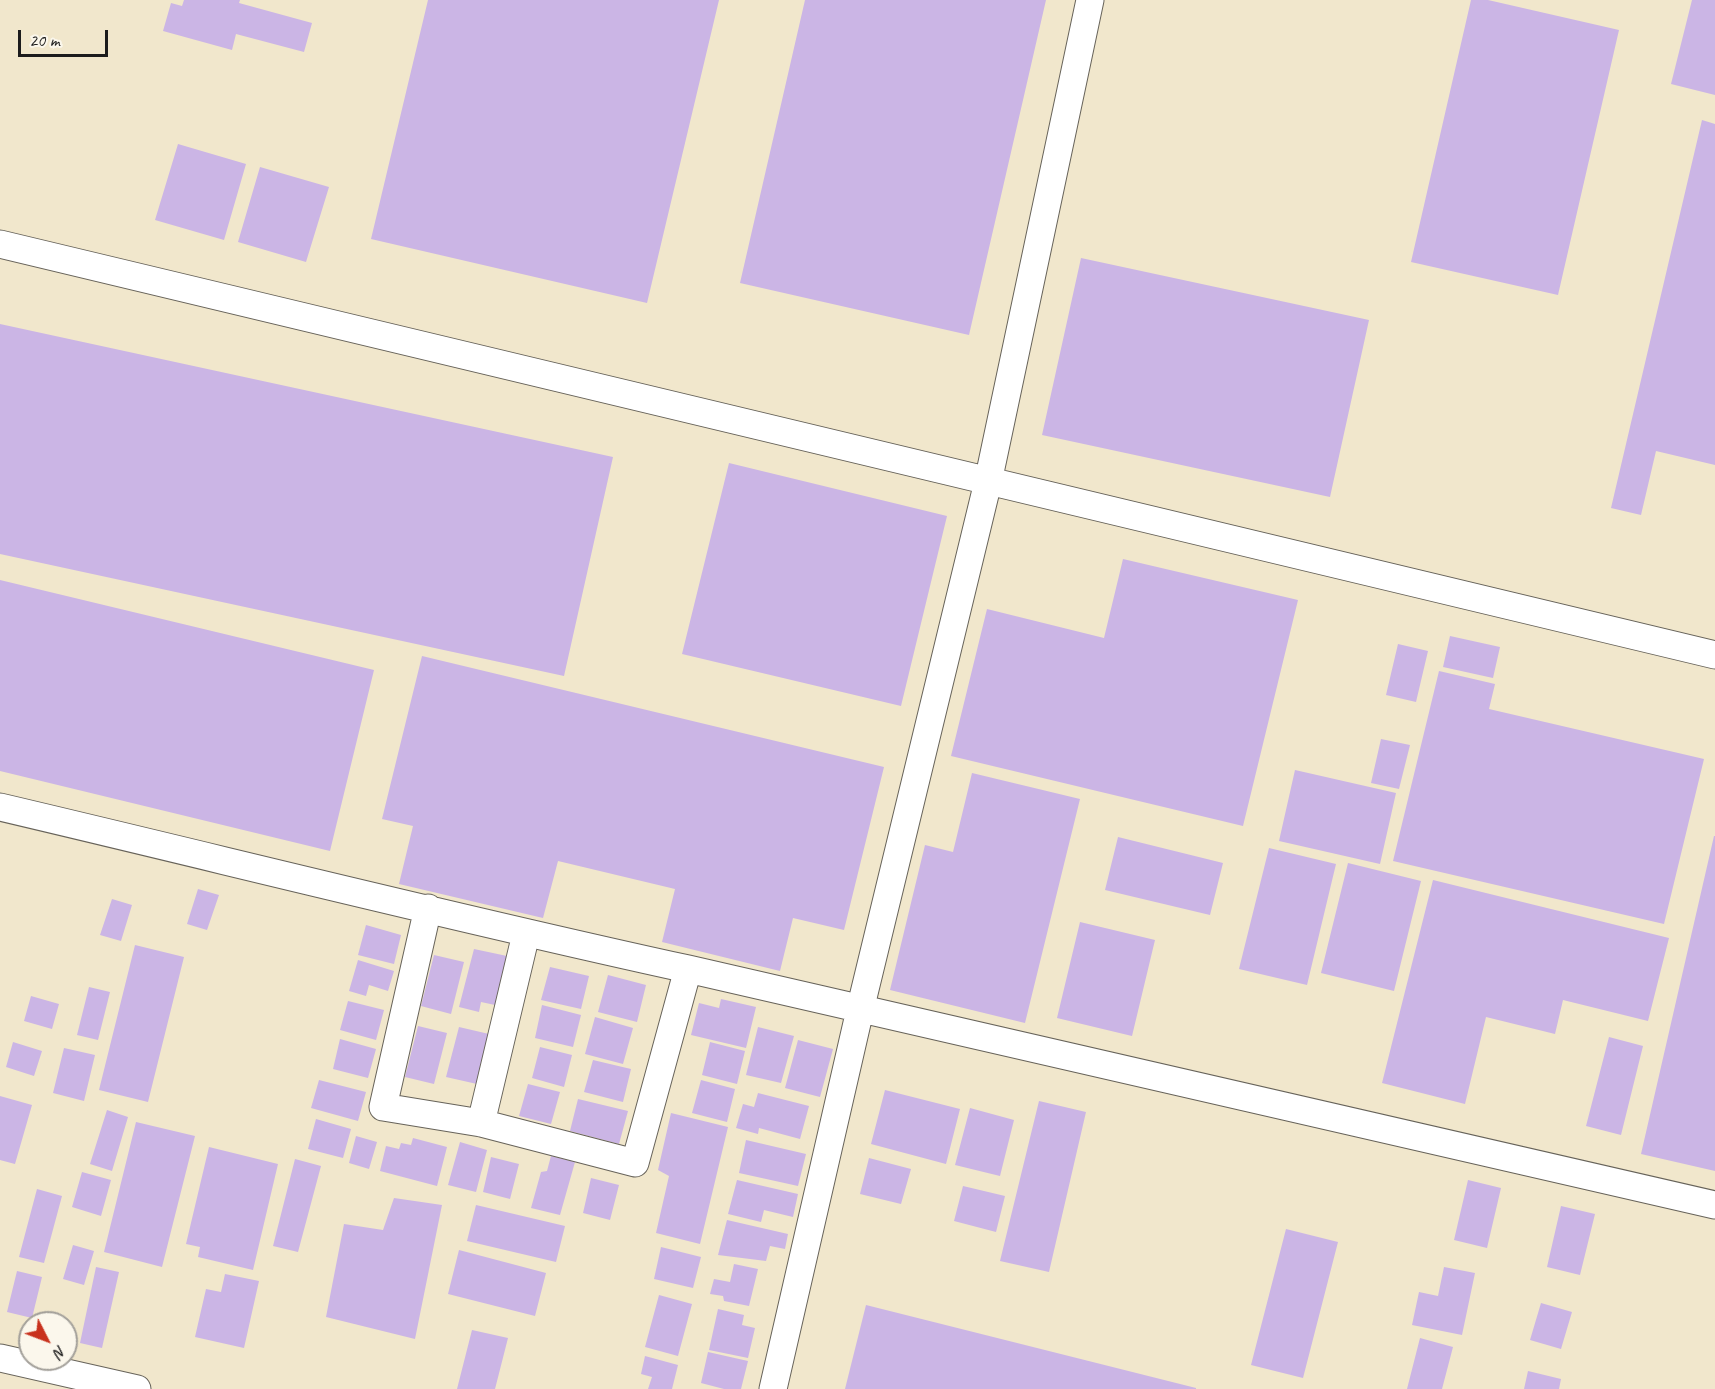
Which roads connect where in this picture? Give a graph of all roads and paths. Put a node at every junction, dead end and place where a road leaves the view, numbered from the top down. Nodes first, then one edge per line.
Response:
1 (1090, 0) edge
2 (0, 244) edge
3 (988, 482) junction
4 (1715, 655) edge
5 (0, 807) edge
6 (428, 908) junction
7 (526, 934) junction
8 (688, 969) junction
9 (860, 1010) junction
10 (481, 1124) junction
11 (1715, 1205) edge
12 (0, 1358) edge
13 (137, 1389) edge
14 (773, 1389) edge

1 - 3 street
2 - 3 street
3 - 4 street
3 - 9 street
5 - 6 street
6 - 7 street
6 - 10 street
7 - 8 street
7 - 10 street
8 - 9 street
8 - 10 street
9 - 11 street
9 - 14 street
12 - 13 street

